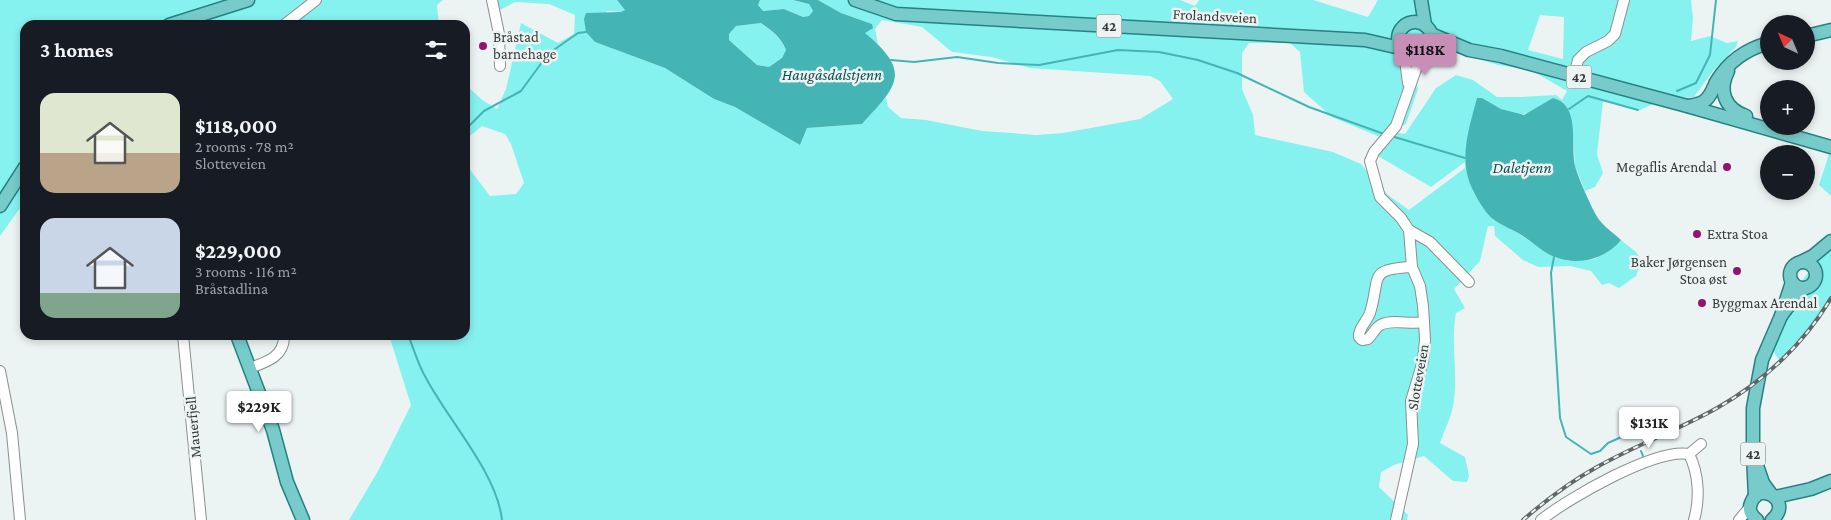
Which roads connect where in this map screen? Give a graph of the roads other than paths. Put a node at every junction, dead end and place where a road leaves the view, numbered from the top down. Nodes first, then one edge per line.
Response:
1 (248, 0) edge
2 (316, 0) edge
3 (492, 0) edge
4 (855, 0) edge
5 (1417, 0) edge
6 (1421, 0) edge
7 (1624, 0) edge
8 (185, 20) edge
9 (290, 20) edge
10 (1405, 27) junction
11 (1428, 30) junction
12 (1831, 30) edge
13 (1815, 34) edge
14 (1831, 36) edge
15 (1815, 37) edge
16 (1365, 40) junction
17 (1760, 46) edge
18 (1469, 50) junction
19 (1402, 51) junction
20 (1424, 53) junction
21 (1732, 62) junction
22 (500, 66) dead end
23 (1574, 76) junction
24 (1408, 89) junction
25 (1687, 106) junction
26 (1760, 122) edge
27 (1760, 124) edge
28 (1796, 135) edge
29 (1831, 147) edge
30 (20, 175) edge
31 (0, 206) edge
32 (1409, 230) junction
33 (1831, 242) edge
34 (1801, 262) junction
35 (1412, 268) junction
36 (1816, 273) junction
37 (1469, 282) dead end
38 (1792, 282) junction
39 (1805, 288) junction
40 (1781, 316) junction
41 (1424, 322) junction
42 (183, 340) edge
43 (239, 340) edge
44 (284, 340) edge
45 (250, 368) junction
46 (0, 371) edge
47 (1701, 444) dead end
48 (1689, 454) junction
49 (1753, 454) junction
50 (1831, 481) edge
51 (1752, 502) junction
52 (1775, 509) edge
53 (20, 520) edge
54 (201, 520) edge
55 (303, 520) edge
56 (1396, 520) edge
57 (1542, 520) edge
58 (1694, 520) edge
59 (1739, 520) edge
60 (1755, 520) edge

1 - 8 main road
2 - 9 street
3 - 22 street
4 - 16 main road, Frolandsveien / 42
5 - 10 main road
6 - 11 main road
7 - 23 street
10 - 11 main road, 42
10 - 16 main road, Frolandsveien / 42
10 - 19 main road
11 - 18 main road, 42
11 - 20 main road
12 - 13 main road
14 - 15 main road
16 - 19 main road, Frolandsveien / 42
17 - 21 main road
18 - 20 main road, 42
18 - 23 main road, 42
19 - 20 main road, 42
19 - 24 street
20 - 24 street
21 - 25 main road
21 - 26 main road, 42
23 - 25 main road, 42
24 - 32 street
25 - 27 main road, 42
28 - 29 main road, 42
30 - 31 main road
32 - 35 street, Slotteveien
32 - 37 street
33 - 34 main road, 42
33 - 36 main road, 42
34 - 36 main road
34 - 38 main road, 42
35 - 41 street, Slotteveien
35 - 41 street, Slotteveien
36 - 39 main road, 42
38 - 39 main road
38 - 40 main road, 42
39 - 40 main road, 42
40 - 49 main road, 42
41 - 56 street, Slotteveien
42 - 54 street, Mauerfjell
43 - 45 main road
44 - 45 street
45 - 55 main road
46 - 53 street
47 - 48 street
48 - 57 street
48 - 58 street
49 - 51 main road, 42
49 - 52 main road, 42
50 - 52 main road
51 - 52 main road
51 - 59 street
51 - 60 main road, 42

